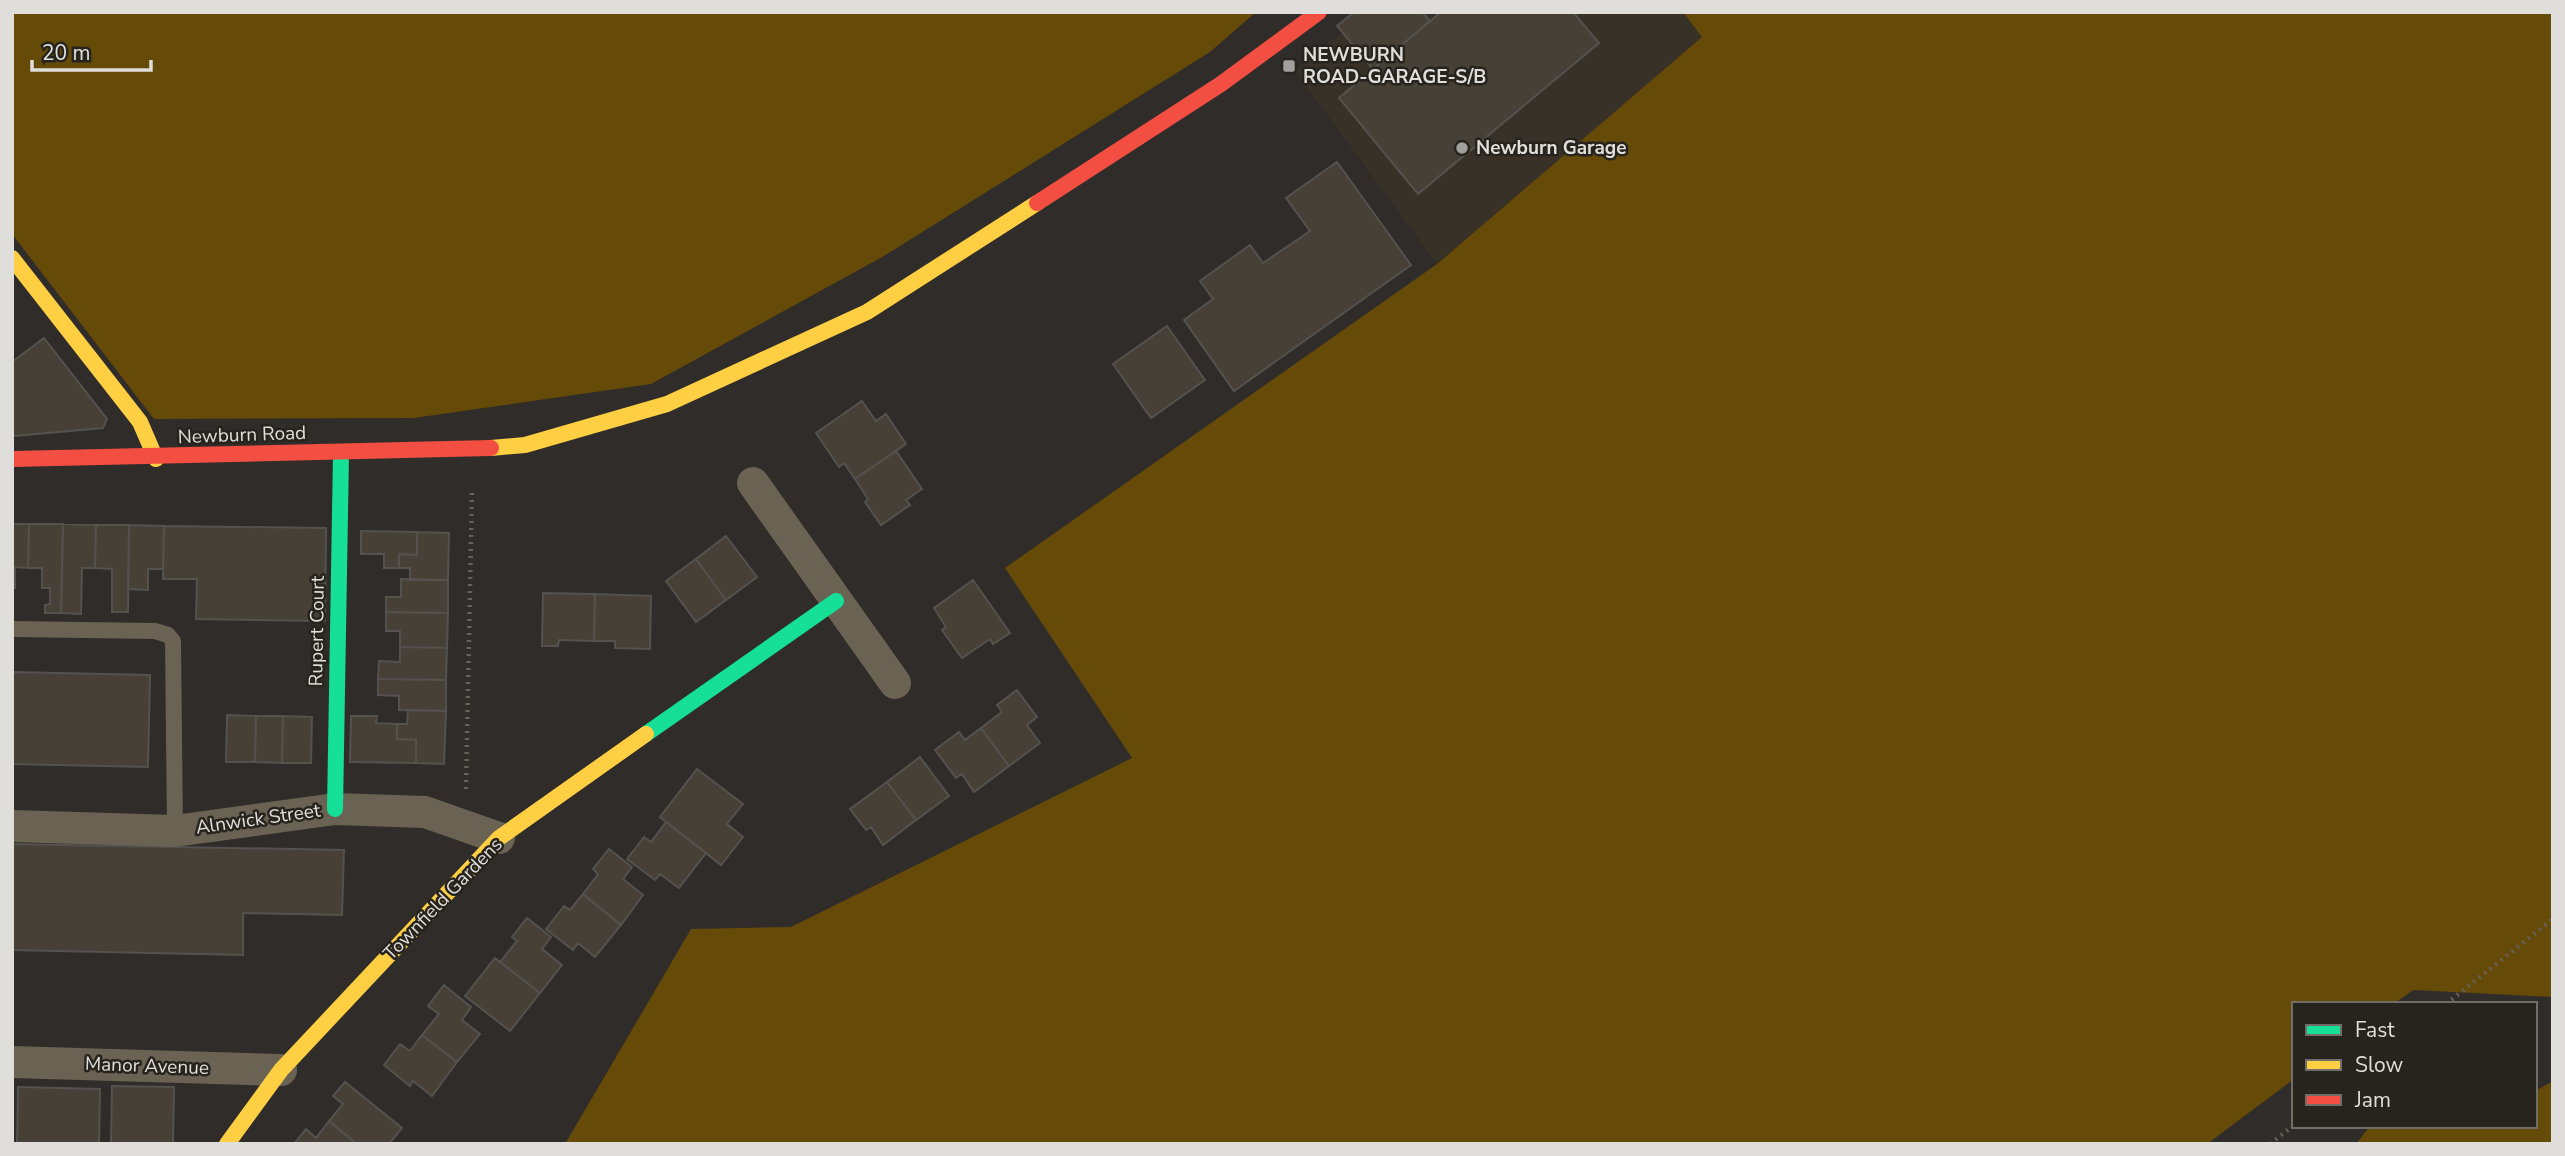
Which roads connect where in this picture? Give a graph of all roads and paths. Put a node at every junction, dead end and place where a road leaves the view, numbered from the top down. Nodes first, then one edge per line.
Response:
1 (1319, 12) edge
2 (12, 258) edge
3 (473, 450) junction
4 (341, 454) junction
5 (12, 459) edge
6 (156, 459) junction
7 (753, 483) dead end
8 (836, 601) junction
9 (12, 629) edge
10 (895, 683) dead end
11 (335, 809) junction
12 (466, 824) junction
13 (12, 826) edge
14 (175, 831) junction
15 (499, 838) junction
16 (2553, 919) edge
17 (2449, 1002) edge
18 (12, 1062) edge
19 (281, 1070) junction
20 (2292, 1127) edge
21 (227, 1144) edge
22 (2270, 1144) edge

1 - 3 street, Newburn Road
2 - 6 street
3 - 4 street, Newburn Road
3 - 12 path
4 - 6 street, Newburn Road
4 - 11 street, Rupert Court
5 - 6 street, Newburn Road
7 - 8 street
8 - 10 street
8 - 15 street, Townfield Gardens
9 - 14 lane
11 - 12 street, Alnwick Street
11 - 14 street, Alnwick Street
12 - 15 street, Alnwick Street
13 - 14 street, Alnwick Street
15 - 19 street, Townfield Gardens
16 - 17 path
18 - 19 street, Manor Avenue
19 - 21 street, Townfield Gardens
20 - 22 path

